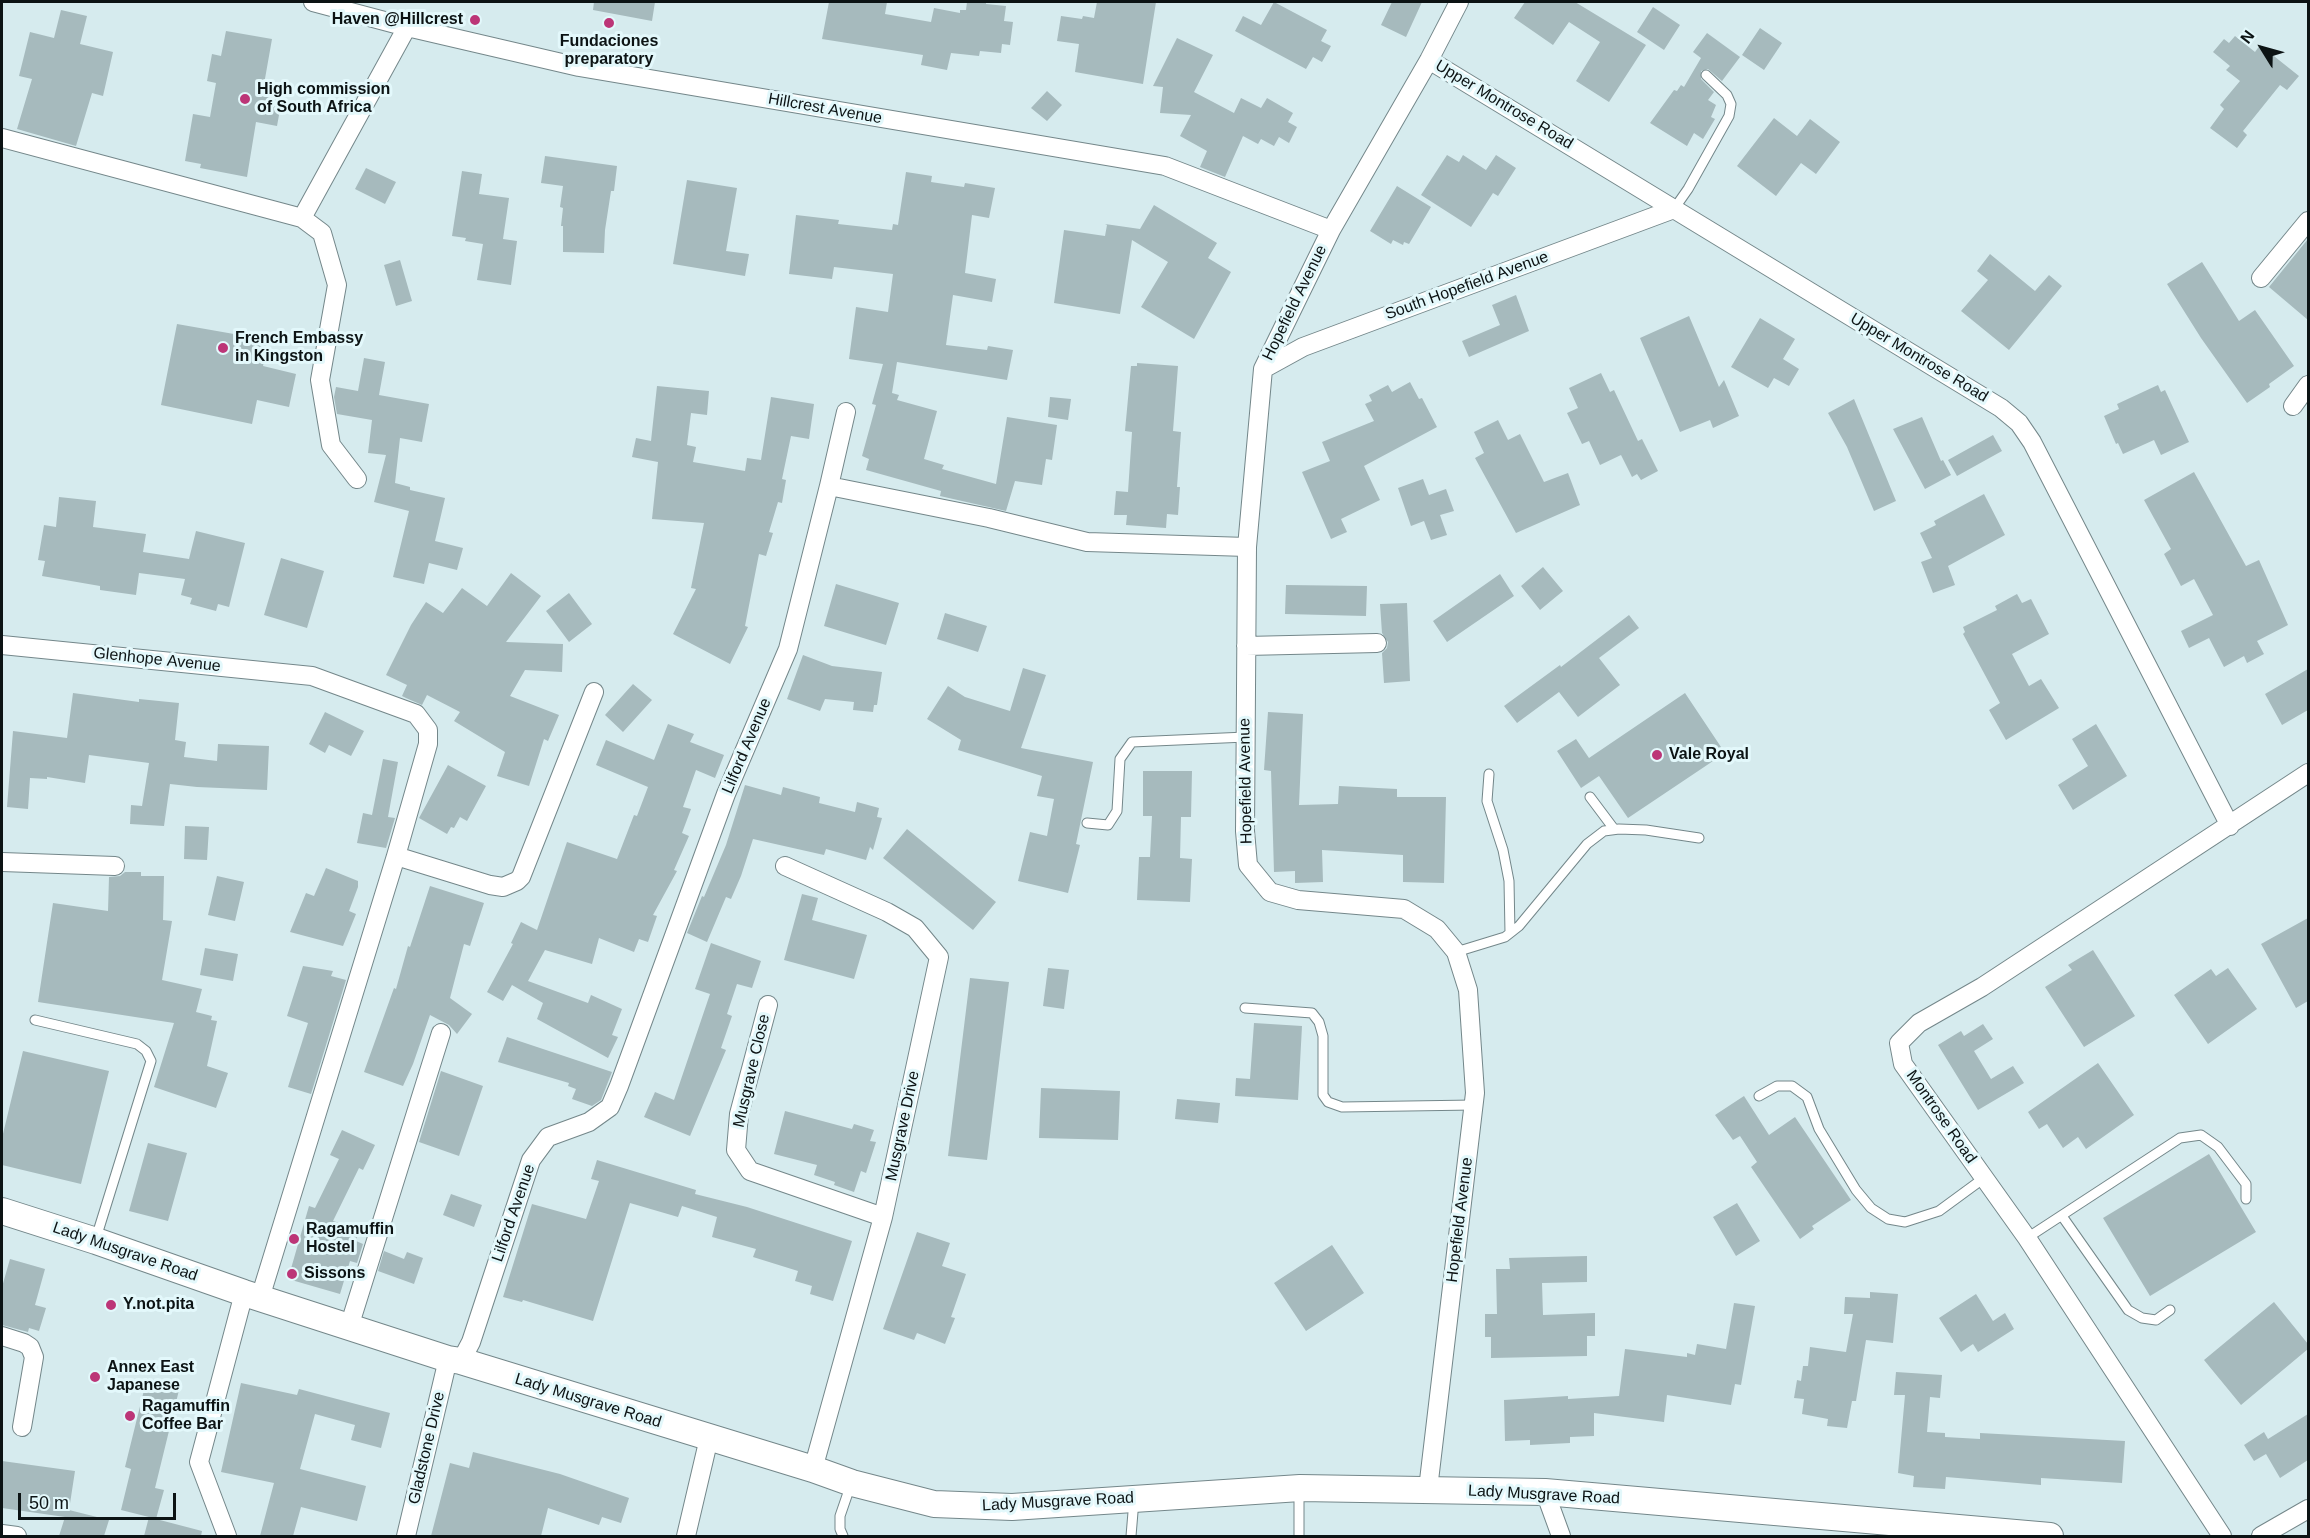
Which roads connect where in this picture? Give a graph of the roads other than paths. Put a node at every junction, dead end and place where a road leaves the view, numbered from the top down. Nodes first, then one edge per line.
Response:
1 (313, 2) edge
2 (1459, 2) edge
3 (407, 27) junction
4 (1429, 60) junction
5 (1706, 75) dead end
6 (2, 138) edge
7 (1674, 209) junction
8 (302, 218) junction
9 (2308, 221) edge
10 (1331, 230) junction
11 (2261, 278) dead end
12 (1263, 369) junction
13 (2308, 385) edge
14 (2293, 406) dead end
15 (846, 412) dead end
16 (357, 479) dead end
17 (829, 486) junction
18 (1247, 547) junction
19 (1377, 643) dead end
20 (2, 645) edge
21 (1246, 646) junction
22 (594, 692) dead end
23 (1245, 737) junction
24 (2308, 773) edge
25 (1489, 774) dead end
26 (1590, 797) dead end
27 (1087, 823) dead end
28 (2230, 826) junction
29 (1614, 829) junction
30 (1699, 838) dead end
31 (396, 856) junction
32 (2, 862) edge
33 (115, 866) dead end
34 (785, 866) dead end
35 (1510, 933) junction
36 (1456, 952) junction
37 (768, 1005) dead end
38 (1245, 1008) dead end
39 (35, 1020) dead end
40 (441, 1033) dead end
41 (1760, 1096) dead end
42 (1474, 1105) junction
43 (1984, 1178) junction
44 (2246, 1199) dead end
45 (2, 1211) edge
46 (2062, 1216) junction
47 (883, 1217) junction
48 (2027, 1238) junction
49 (96, 1241) junction
50 (252, 1296) junction
51 (2170, 1311) dead end
52 (349, 1327) junction
53 (2, 1336) edge
54 (454, 1360) junction
55 (22, 1427) dead end
56 (709, 1438) junction
57 (813, 1469) junction
58 (852, 1483) junction
59 (1300, 1488) junction
60 (1428, 1489) junction
61 (1545, 1492) junction
62 (1134, 1499) junction
63 (2308, 1509) edge
64 (2, 1534) edge
65 (1989, 1534) edge
66 (17, 1536) edge
67 (227, 1536) edge
68 (406, 1536) edge
69 (686, 1536) edge
70 (843, 1536) edge
71 (1131, 1536) edge
72 (1299, 1536) edge
73 (1561, 1536) edge
74 (2050, 1536) edge
75 (2222, 1536) edge
76 (2261, 1536) edge

1 - 3 street, Hillcrest Avenue
2 - 4 street, Hopefield Avenue
3 - 8 street
3 - 10 street, Hillcrest Avenue
4 - 7 street, Upper Montrose Road
4 - 10 street, Hopefield Avenue
5 - 7 lane
6 - 8 street
7 - 12 street, South Hopefield Avenue
7 - 28 street, Upper Montrose Road
8 - 16 street
9 - 11 street
10 - 12 street, Hopefield Avenue
12 - 18 street, Hopefield Avenue
13 - 14 street
15 - 17 street, Lilford Avenue
17 - 18 street
17 - 54 street, Lilford Avenue
18 - 21 street, Hopefield Avenue
19 - 21 street
20 - 31 street, Glenhope Avenue
21 - 23 street, Hopefield Avenue
22 - 31 street
23 - 27 lane
23 - 36 street, Hopefield Avenue
24 - 28 street, Montrose Road
25 - 35 lane
26 - 29 lane
28 - 43 street, Montrose Road
29 - 30 lane
29 - 35 lane
31 - 50 street
32 - 33 street
34 - 47 street, Musgrave Drive
35 - 36 lane
36 - 42 street, Hopefield Avenue
37 - 47 street, Musgrave Close
38 - 42 lane
39 - 49 lane
40 - 52 street
41 - 43 lane
42 - 60 street, Hopefield Avenue
43 - 48 street, Montrose Road
44 - 46 lane
45 - 49 main road, Lady Musgrave Road
46 - 48 lane
46 - 51 lane
47 - 57 street, Musgrave Drive
48 - 75 street, Montrose Road
49 - 50 main road, Lady Musgrave Road
50 - 52 main road, Lady Musgrave Road
50 - 67 street
52 - 54 main road, Lady Musgrave Road
53 - 55 street
54 - 56 main road, Lady Musgrave Road
54 - 68 street, Gladstone Drive
56 - 57 main road, Lady Musgrave Road
56 - 69 street
57 - 58 main road, Lady Musgrave Road
58 - 62 main road, Lady Musgrave Road
58 - 70 lane
59 - 60 main road, Lady Musgrave Road
59 - 62 main road, Lady Musgrave Road
59 - 72 lane
60 - 61 main road, Lady Musgrave Road
61 - 65 main road, Lady Musgrave Road
61 - 73 street
62 - 71 lane
63 - 76 street
64 - 66 street
65 - 74 main road, Lady Musgrave Road

